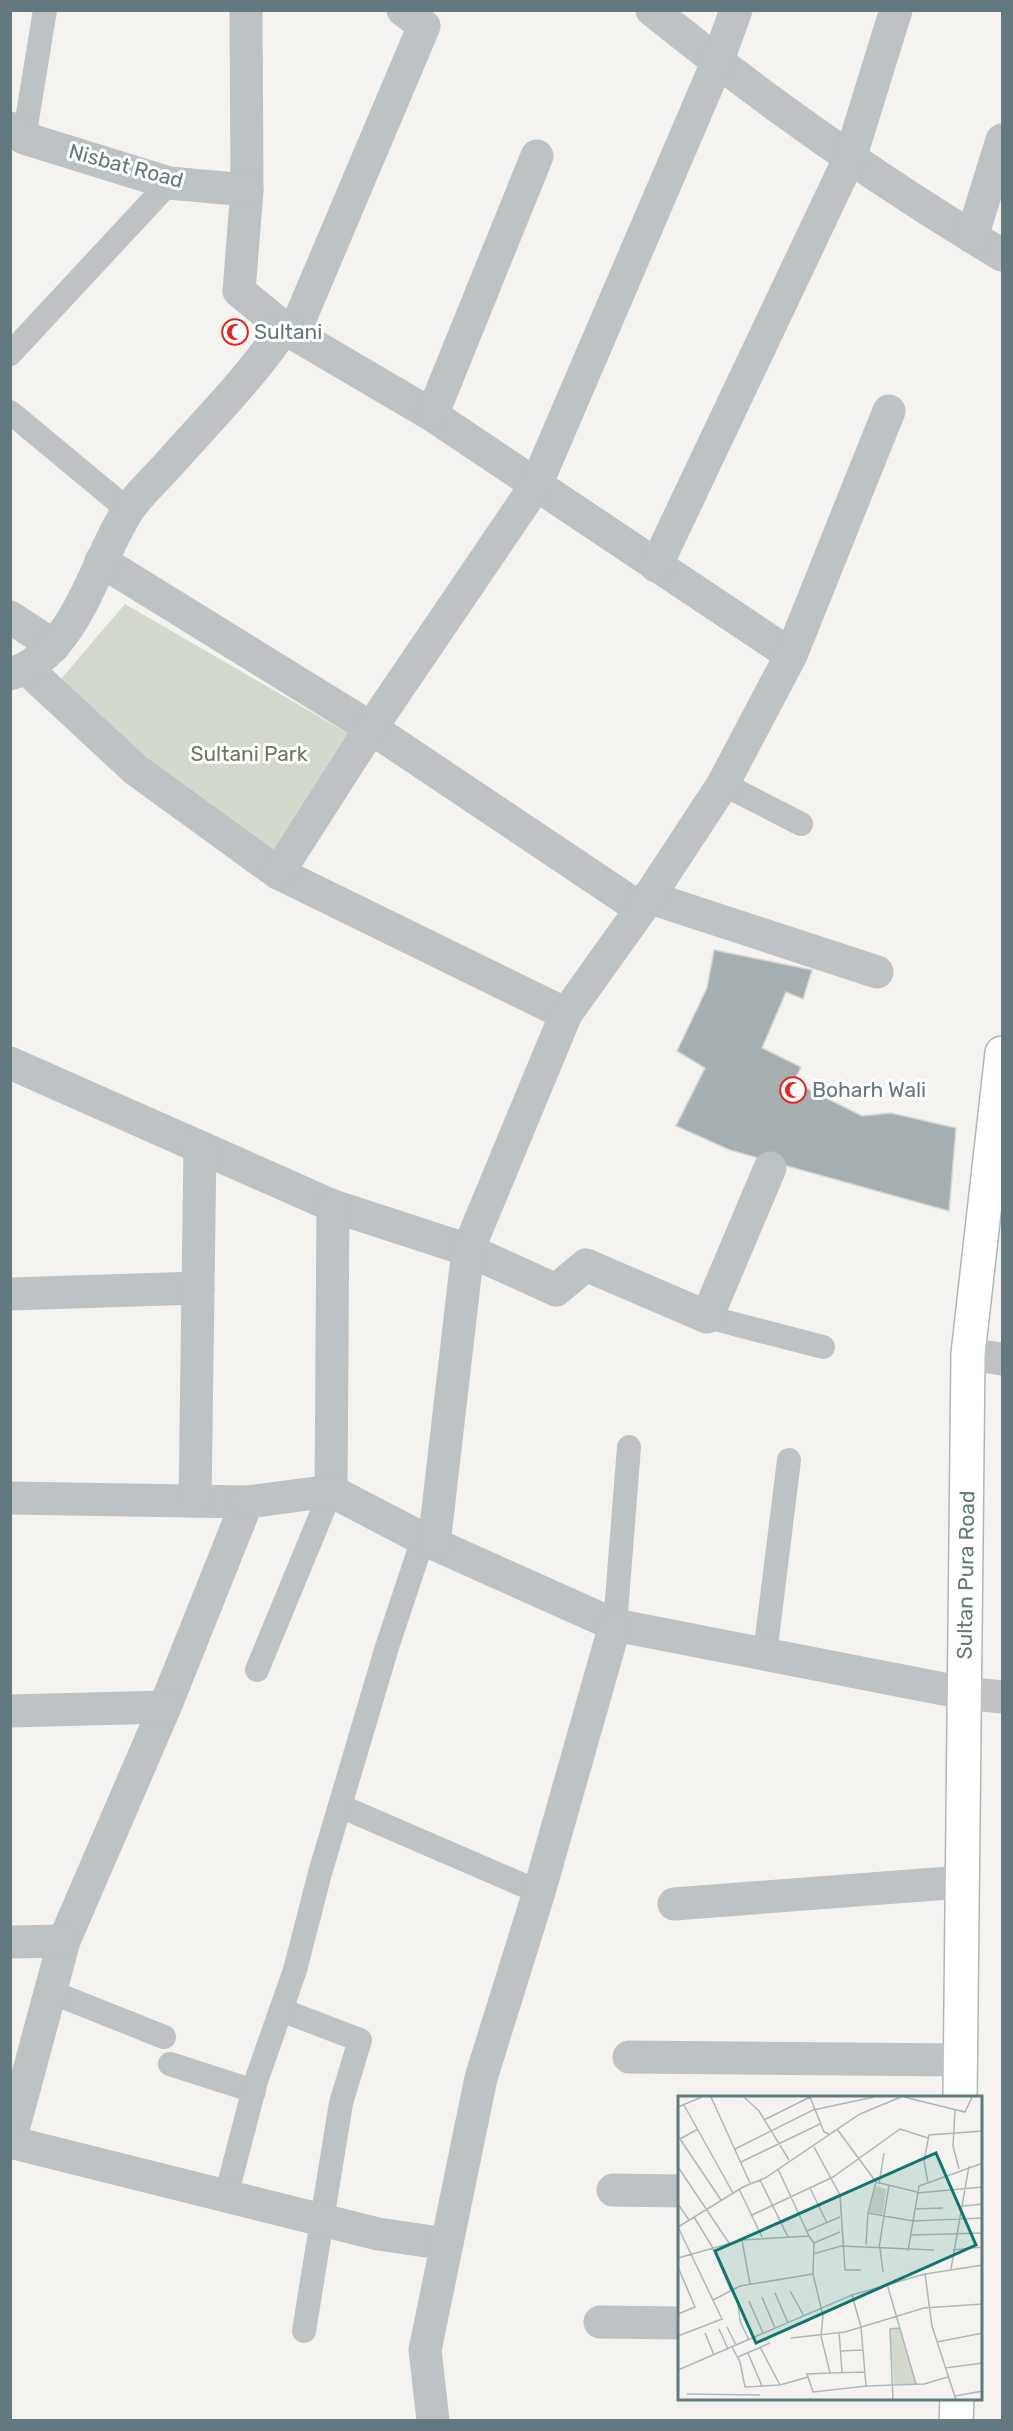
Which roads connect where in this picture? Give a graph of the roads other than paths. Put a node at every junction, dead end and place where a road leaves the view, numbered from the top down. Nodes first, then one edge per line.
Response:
1 (45, 10) edge
2 (246, 10) edge
3 (403, 10) edge
4 (652, 10) edge
5 (736, 10) edge
6 (896, 10) edge
7 (717, 63) junction
8 (17, 133) edge
9 (1002, 140) edge
10 (851, 155) junction
11 (537, 156) dead end
12 (169, 183) junction
13 (247, 189) junction
14 (972, 237) junction
15 (1002, 255) edge
16 (289, 330) junction
17 (10, 354) edge
18 (10, 411) edge
19 (889, 411) dead end
20 (432, 416) junction
21 (536, 485) junction
22 (128, 510) junction
23 (101, 561) junction
24 (656, 566) junction
25 (10, 617) edge
26 (54, 646) junction
27 (791, 655) junction
28 (19, 672) edge
29 (371, 728) junction
30 (723, 784) junction
31 (801, 824) dead end
32 (278, 873) junction
33 (644, 903) junction
34 (877, 972) dead end
35 (566, 1014) junction
36 (1002, 1053) edge
37 (10, 1063) edge
38 (200, 1147) junction
39 (770, 1168) dead end
40 (333, 1206) junction
41 (468, 1251) junction
42 (198, 1288) junction
43 (10, 1294) edge
44 (707, 1317) junction
45 (823, 1347) dead end
46 (968, 1354) junction
47 (1002, 1359) edge
48 (629, 1447) dead end
49 (789, 1460) dead end
50 (331, 1491) junction
51 (10, 1498) edge
52 (195, 1501) junction
53 (248, 1502) junction
54 (428, 1542) junction
55 (615, 1625) junction
56 (765, 1654) junction
57 (257, 1670) dead end
58 (964, 1694) junction
59 (1002, 1697) edge
60 (165, 1707) junction
61 (10, 1711) edge
62 (340, 1806) junction
63 (962, 1882) junction
64 (539, 1892) junction
65 (674, 1904) dead end
66 (64, 1941) junction
67 (10, 1942) edge
68 (51, 1992) junction
69 (281, 2010) junction
70 (164, 2037) dead end
71 (629, 2057) dead end
72 (961, 2060) junction
73 (170, 2064) dead end
74 (254, 2091) junction
75 (960, 2096) edge
76 (10, 2142) edge
77 (613, 2190) dead end
78 (678, 2191) edge
79 (226, 2196) junction
80 (322, 2220) junction
81 (447, 2244) junction
82 (600, 2322) dead end
83 (678, 2323) edge
84 (304, 2331) dead end
85 (957, 2401) edge
86 (433, 2421) edge
87 (956, 2421) edge

1 - 8 lane
2 - 13 street
3 - 16 street
4 - 7 street
5 - 7 street
6 - 10 street
7 - 10 street
7 - 21 street
8 - 12 street, Nisbat Road
9 - 14 street
10 - 14 street
10 - 24 street
11 - 20 street
12 - 13 street, Nisbat Road
12 - 17 lane
13 - 16 street
14 - 15 street
16 - 20 street
16 - 22 street
18 - 22 lane
19 - 27 street
20 - 21 street
21 - 24 street
21 - 29 street
22 - 23 street
23 - 26 street
23 - 29 street
24 - 27 street
25 - 26 street
26 - 28 street
27 - 30 street
28 - 32 street
29 - 32 street
29 - 33 street
30 - 31 lane
30 - 33 street
32 - 35 street
33 - 34 street
33 - 35 street
35 - 41 street
36 - 46 main road, Sultan Pura Road
37 - 38 street
38 - 40 street
38 - 42 street
39 - 44 street
40 - 41 street
40 - 50 street
41 - 44 street
41 - 54 street
42 - 43 street
42 - 52 street
44 - 45 lane
46 - 47 street
46 - 58 main road, Sultan Pura Road
48 - 55 lane
49 - 56 lane
50 - 53 street
50 - 54 street
50 - 57 lane
51 - 52 street
52 - 53 street
53 - 60 street
54 - 55 street
54 - 62 lane
55 - 56 street
55 - 64 street
56 - 58 street
58 - 59 street
58 - 63 main road, Sultan Pura Road
60 - 61 street
60 - 66 street
62 - 64 lane
62 - 69 lane
63 - 65 street
63 - 72 main road, Sultan Pura Road
64 - 81 street
66 - 67 street
66 - 68 street
68 - 70 lane
68 - 76 street
69 - 74 lane
69 - 80 lane
71 - 72 street
72 - 75 main road, Sultan Pura Road
73 - 74 lane
74 - 79 lane
76 - 79 street
77 - 78 street
79 - 80 street
80 - 81 street
80 - 84 lane
81 - 86 street
82 - 83 street
85 - 87 main road

